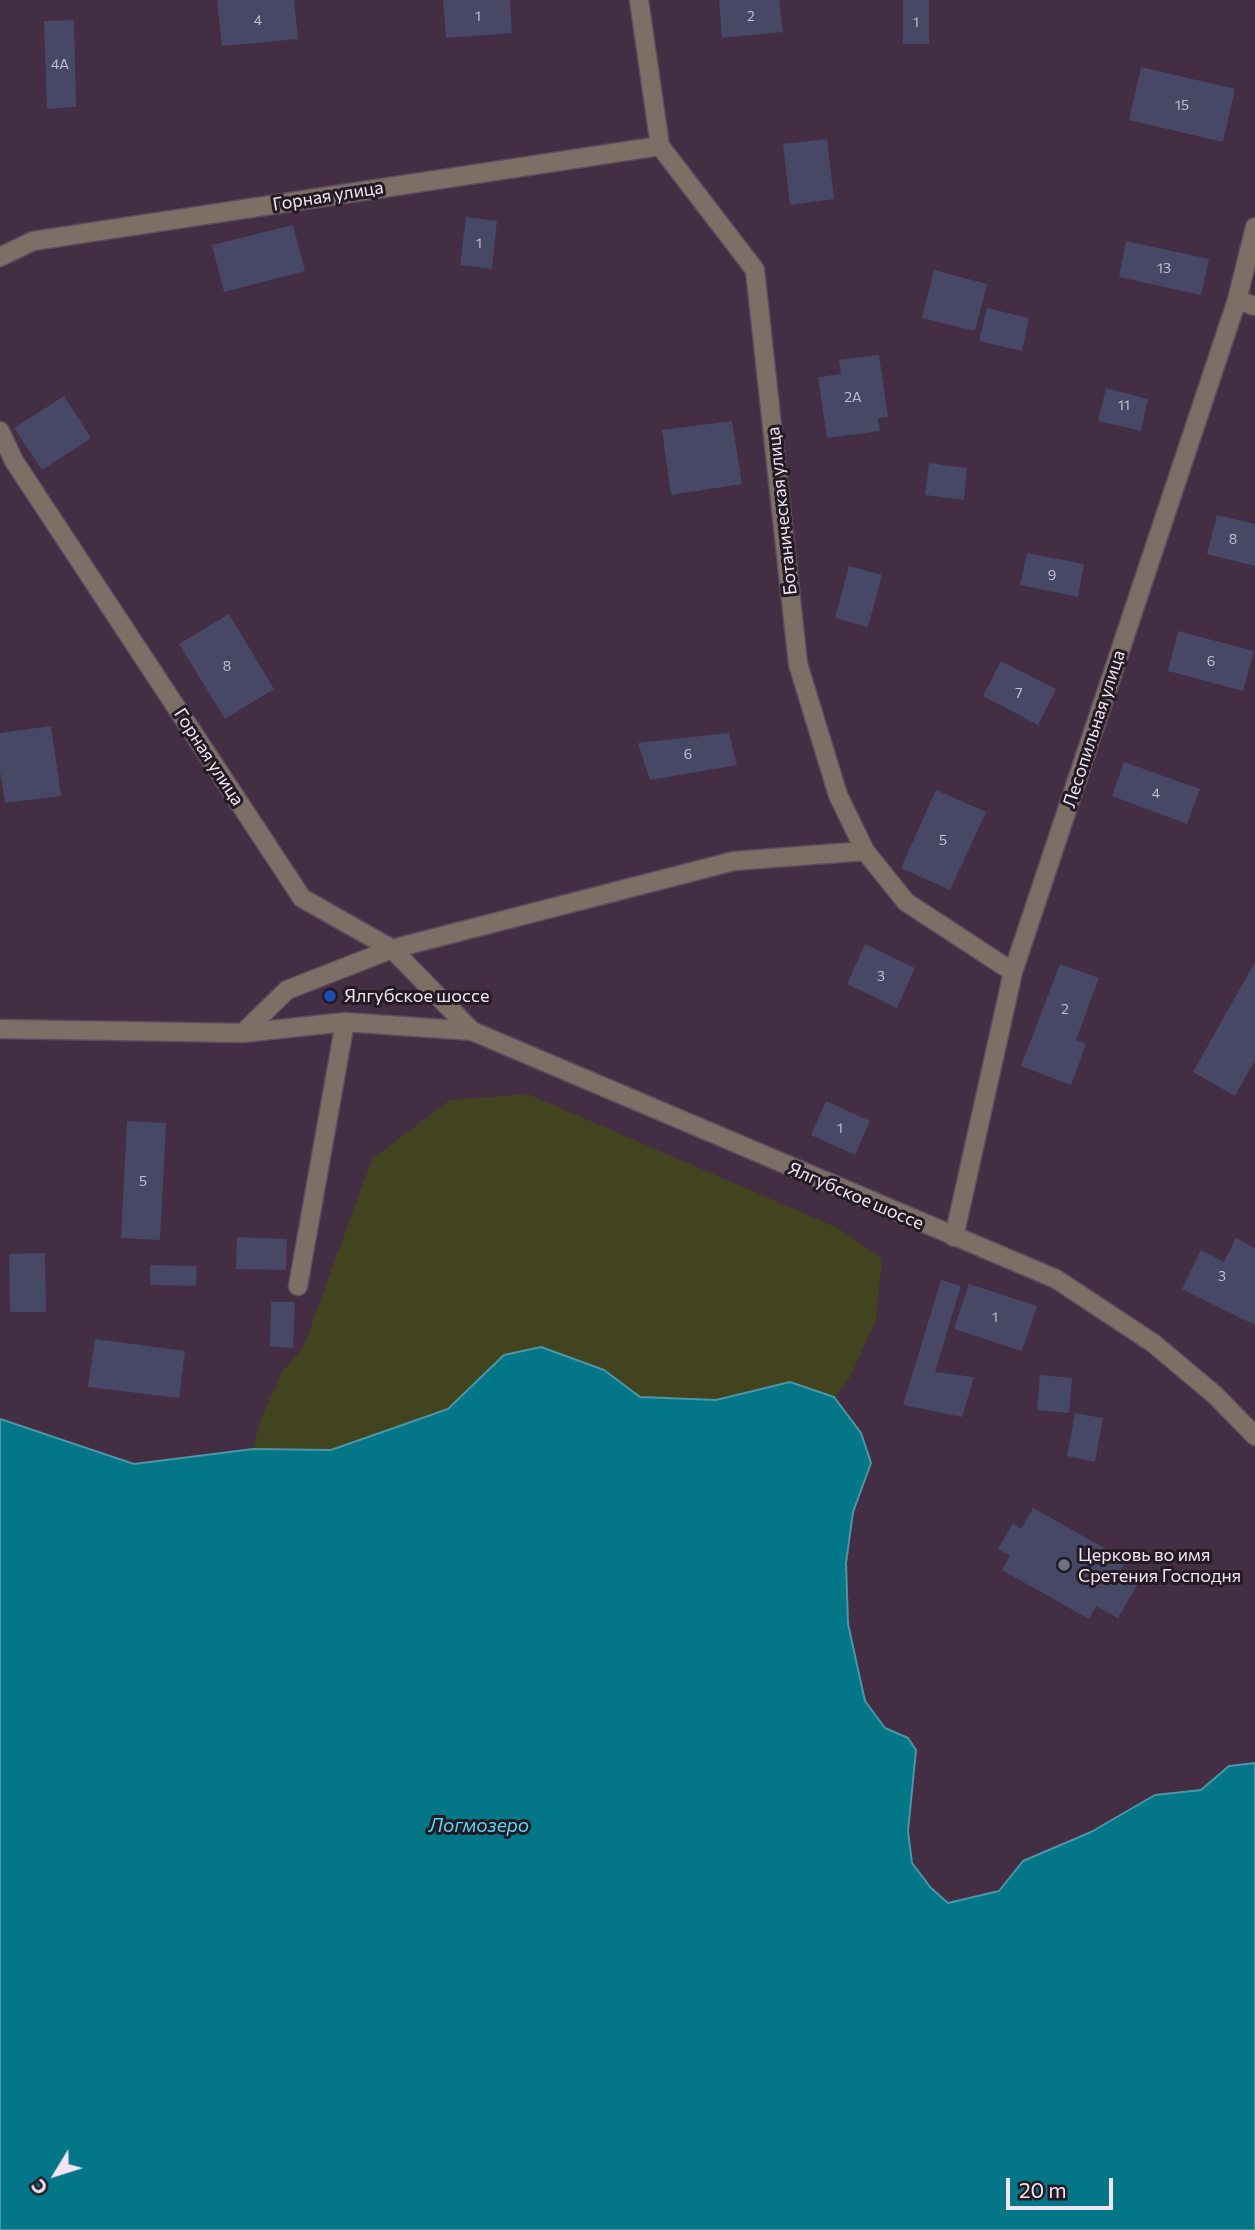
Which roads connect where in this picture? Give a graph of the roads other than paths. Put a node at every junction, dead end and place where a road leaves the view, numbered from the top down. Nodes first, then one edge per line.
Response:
1 (639, 0) edge
2 (660, 146) junction
3 (1255, 227) edge
4 (0, 257) edge
5 (1237, 300) junction
6 (1255, 306) edge
7 (0, 431) edge
8 (7, 463) edge
9 (865, 852) junction
10 (392, 949) junction
11 (1013, 972) junction
12 (345, 1022) junction
13 (0, 1029) edge
14 (472, 1031) junction
15 (243, 1033) junction
16 (954, 1237) junction
17 (298, 1286) dead end
18 (1255, 1436) edge

1 - 2 street, Ботаническая улица
2 - 4 street, Горная улица
2 - 9 street, Ботаническая улица
3 - 5 street, Лесопильная улица
5 - 6 street
5 - 11 street, Лесопильная улица
7 - 8 street, Горная улица
8 - 10 street, Горная улица
9 - 10 street
9 - 11 street, Ботаническая улица
10 - 14 street, Горная улица
10 - 15 street
11 - 16 street, Лесопильная улица
12 - 14 street, Ялгубское шоссе
12 - 15 street, Ялгубское шоссе
12 - 17 street
13 - 15 street, Ялгубское шоссе
14 - 16 street, Ялгубское шоссе
16 - 18 street, Ялгубское шоссе

